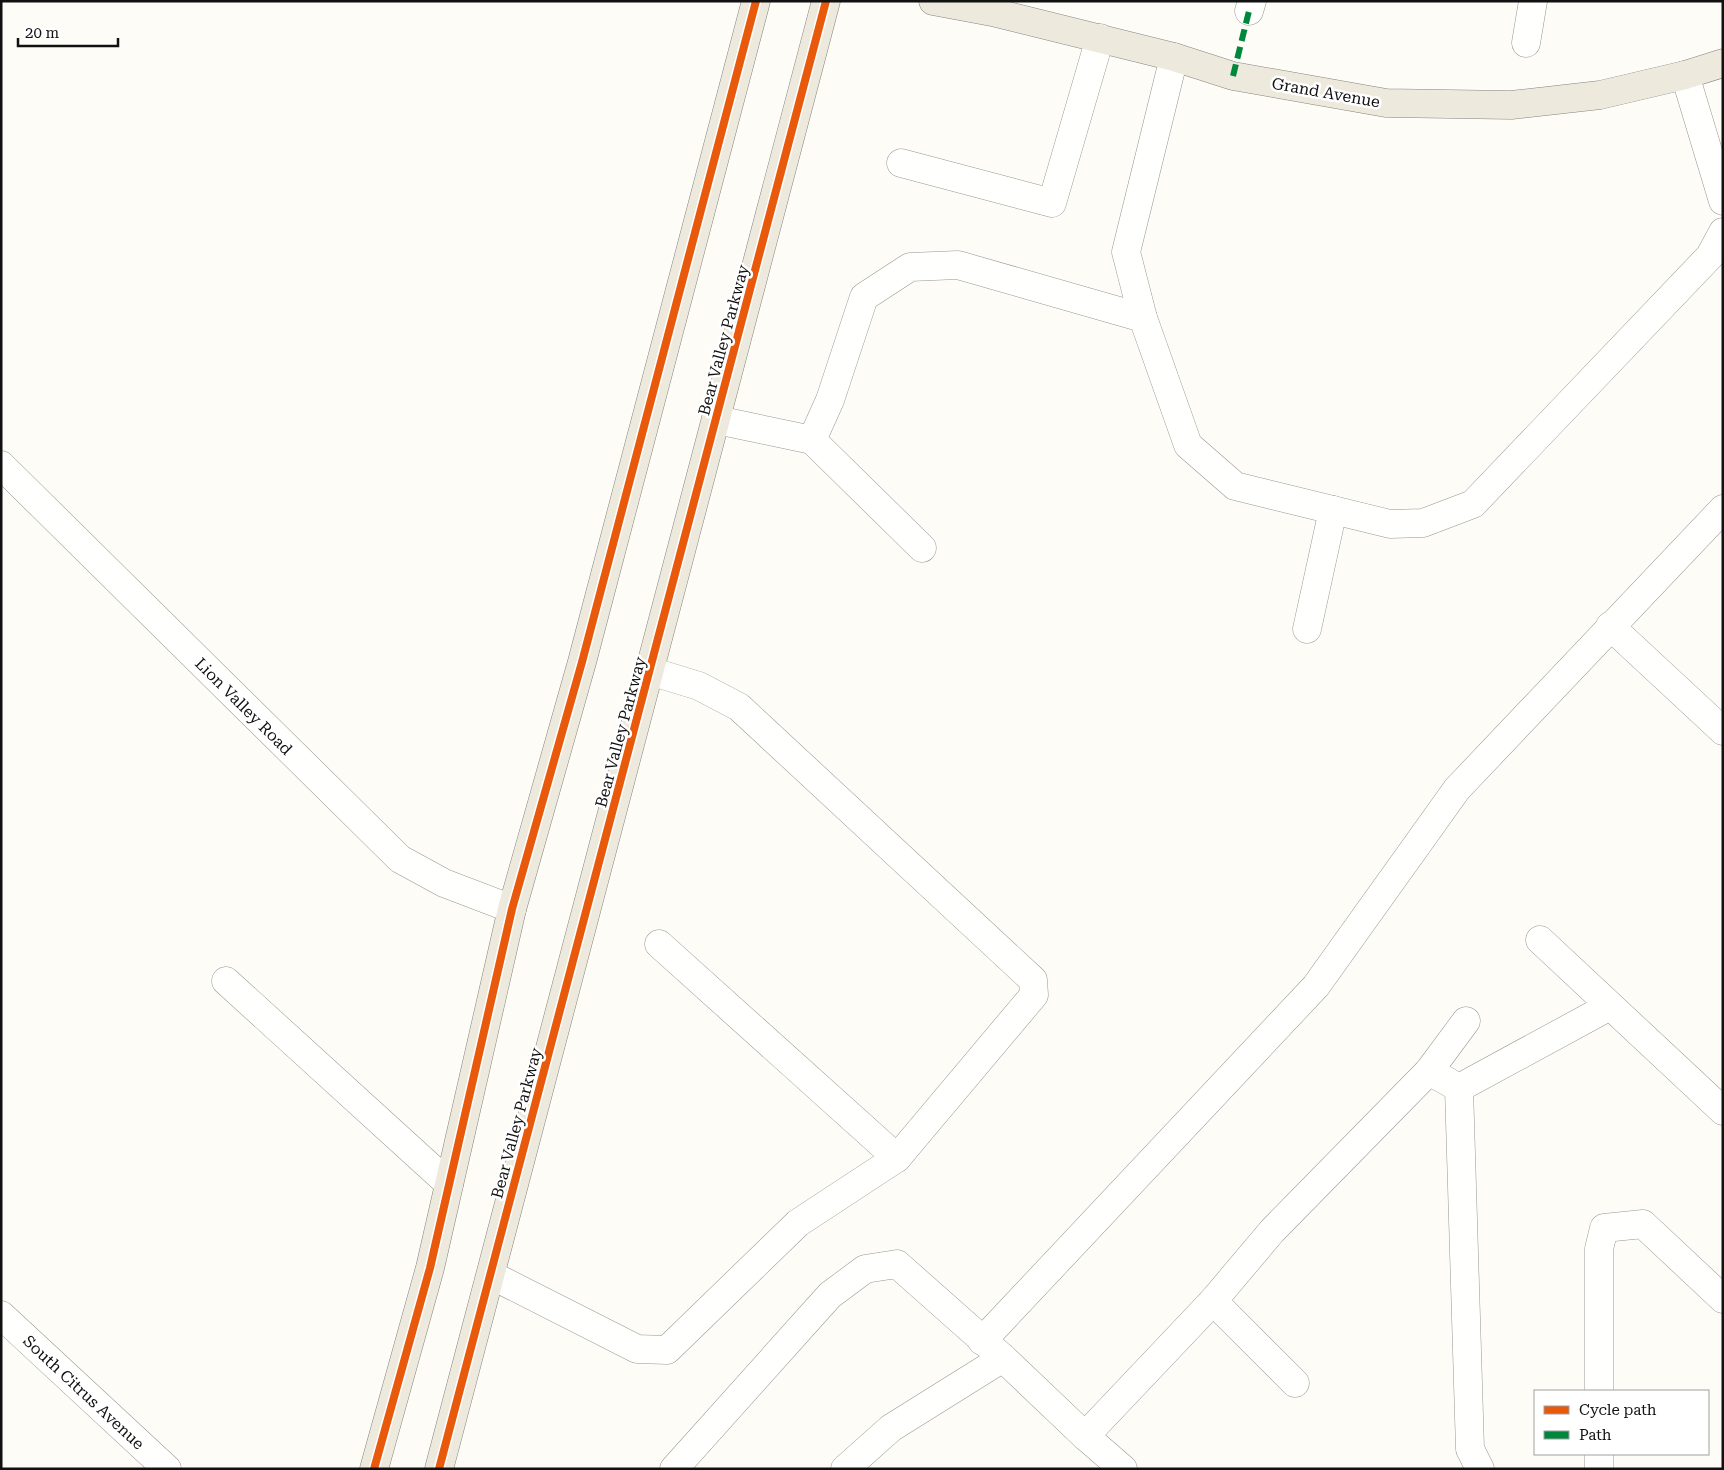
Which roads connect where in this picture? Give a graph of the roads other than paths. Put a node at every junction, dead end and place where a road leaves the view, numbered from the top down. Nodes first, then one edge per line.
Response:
1 (756, 1) edge
2 (826, 1) edge
3 (933, 1) edge
4 (1533, 1) edge
5 (993, 6) edge
6 (1100, 38) junction
7 (1526, 43) dead end
8 (1174, 57) junction
9 (1723, 63) edge
10 (1685, 75) junction
11 (901, 163) dead end
12 (1723, 201) edge
13 (1723, 232) edge
14 (1143, 318) junction
15 (716, 420) junction
16 (812, 440) junction
17 (1, 465) edge
18 (1723, 509) edge
19 (1333, 510) junction
20 (922, 548) dead end
21 (1610, 626) junction
22 (1307, 629) dead end
23 (650, 671) junction
24 (1723, 731) edge
25 (512, 909) junction
26 (1540, 940) dead end
27 (659, 944) dead end
28 (226, 982) dead end
29 (1610, 1006) junction
30 (1466, 1021) dead end
31 (1429, 1071) junction
32 (1459, 1088) junction
33 (1723, 1111) edge
34 (897, 1158) junction
35 (449, 1184) junction
36 (491, 1274) junction
37 (1723, 1300) edge
38 (1213, 1301) junction
39 (1, 1316) edge
40 (982, 1341) junction
41 (1003, 1358) junction
42 (1295, 1384) dead end
43 (1599, 1390) edge
44 (1084, 1436) junction
45 (1599, 1455) edge
46 (167, 1469) edge
47 (374, 1469) edge
48 (439, 1469) edge
49 (674, 1469) edge
50 (845, 1469) edge
51 (1123, 1469) edge
52 (1480, 1469) edge
53 (1599, 1469) edge

1 - 25 main road
2 - 15 main road, Bear Valley Parkway
3 - 5 main road, Grand Avenue
4 - 7 street
5 - 6 main road, Grand Avenue
6 - 8 main road, Grand Avenue
6 - 11 street
8 - 10 main road, Grand Avenue
8 - 14 street
9 - 10 main road, Grand Avenue
10 - 12 street
13 - 19 street
14 - 16 street
14 - 19 street
15 - 16 street
15 - 23 main road, Bear Valley Parkway
16 - 20 street
17 - 25 street, Lion Valley Road
18 - 21 street
19 - 22 street
21 - 24 street
21 - 40 street
23 - 34 street
23 - 36 main road, Bear Valley Parkway
25 - 35 main road
26 - 29 street
27 - 34 street
28 - 35 street
29 - 32 street
29 - 33 street
30 - 31 street
31 - 32 street
31 - 38 street
32 - 52 street
34 - 36 street
35 - 47 main road
36 - 48 main road, Bear Valley Parkway
37 - 43 street
38 - 42 street
38 - 44 street
39 - 46 street, South Citrus Avenue
40 - 41 street
40 - 49 street
41 - 44 street
41 - 50 street
44 - 51 street
45 - 53 street

